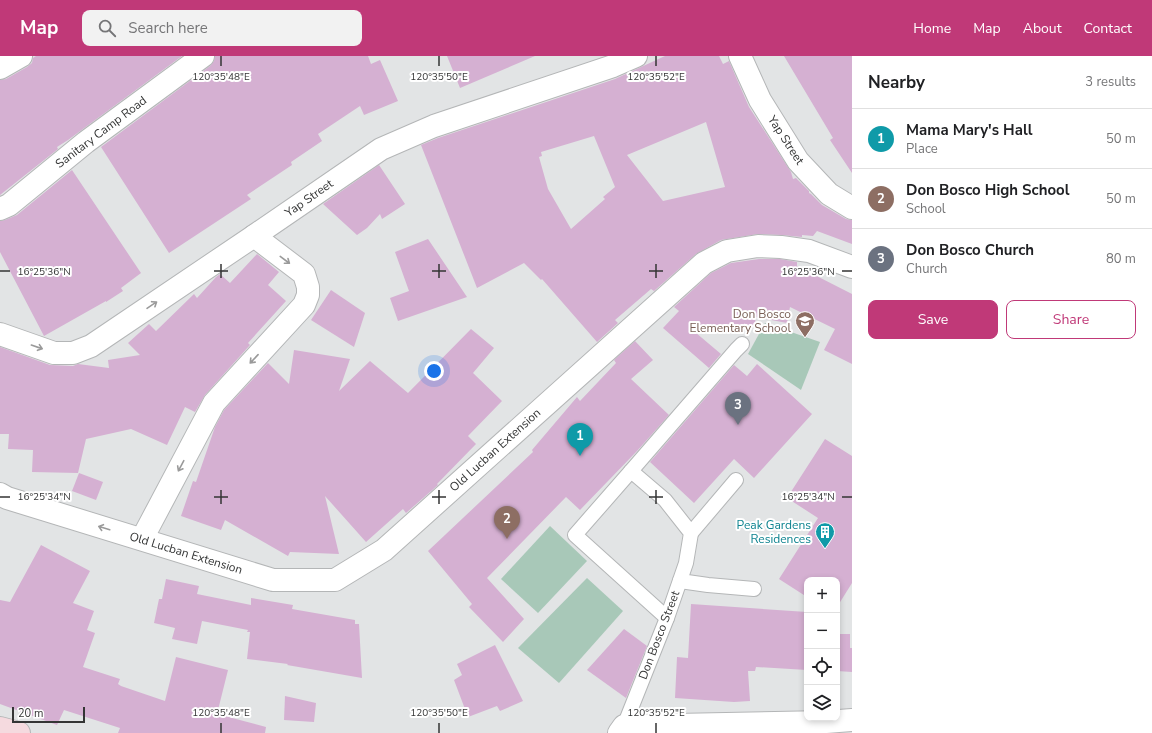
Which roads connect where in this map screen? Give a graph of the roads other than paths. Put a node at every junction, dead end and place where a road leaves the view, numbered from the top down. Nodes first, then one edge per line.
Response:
1 (21, 56) edge
2 (203, 56) edge
3 (636, 56) edge
4 (740, 56) edge
5 (0, 68) edge
6 (852, 208) edge
7 (0, 209) edge
8 (254, 236) junction
9 (852, 267) edge
10 (0, 334) edge
11 (742, 344) dead end
12 (631, 471) junction
13 (736, 480) dead end
14 (0, 494) edge
15 (691, 533) junction
16 (142, 539) junction
17 (680, 581) junction
18 (754, 589) dead end
19 (667, 618) junction
20 (852, 720) edge
21 (0, 728) edge
22 (621, 730) edge
23 (19, 733) edge

1 - 5 street
2 - 7 street, Sanitary Camp Road
3 - 8 street, Yap Street
4 - 6 street, Yap Street
10 -> 8 street, Yap Street
8 -> 16 street
9 - 16 street, Old Lucban Extension
11 - 12 lane
12 - 15 lane
12 - 19 lane
13 - 15 lane
16 -> 14 street, Old Lucban Extension
15 - 17 lane, Don Bosco Street
17 - 18 lane
17 - 19 lane, Don Bosco Street
19 - 22 lane, Don Bosco Street
20 - 22 street
21 - 23 main road

